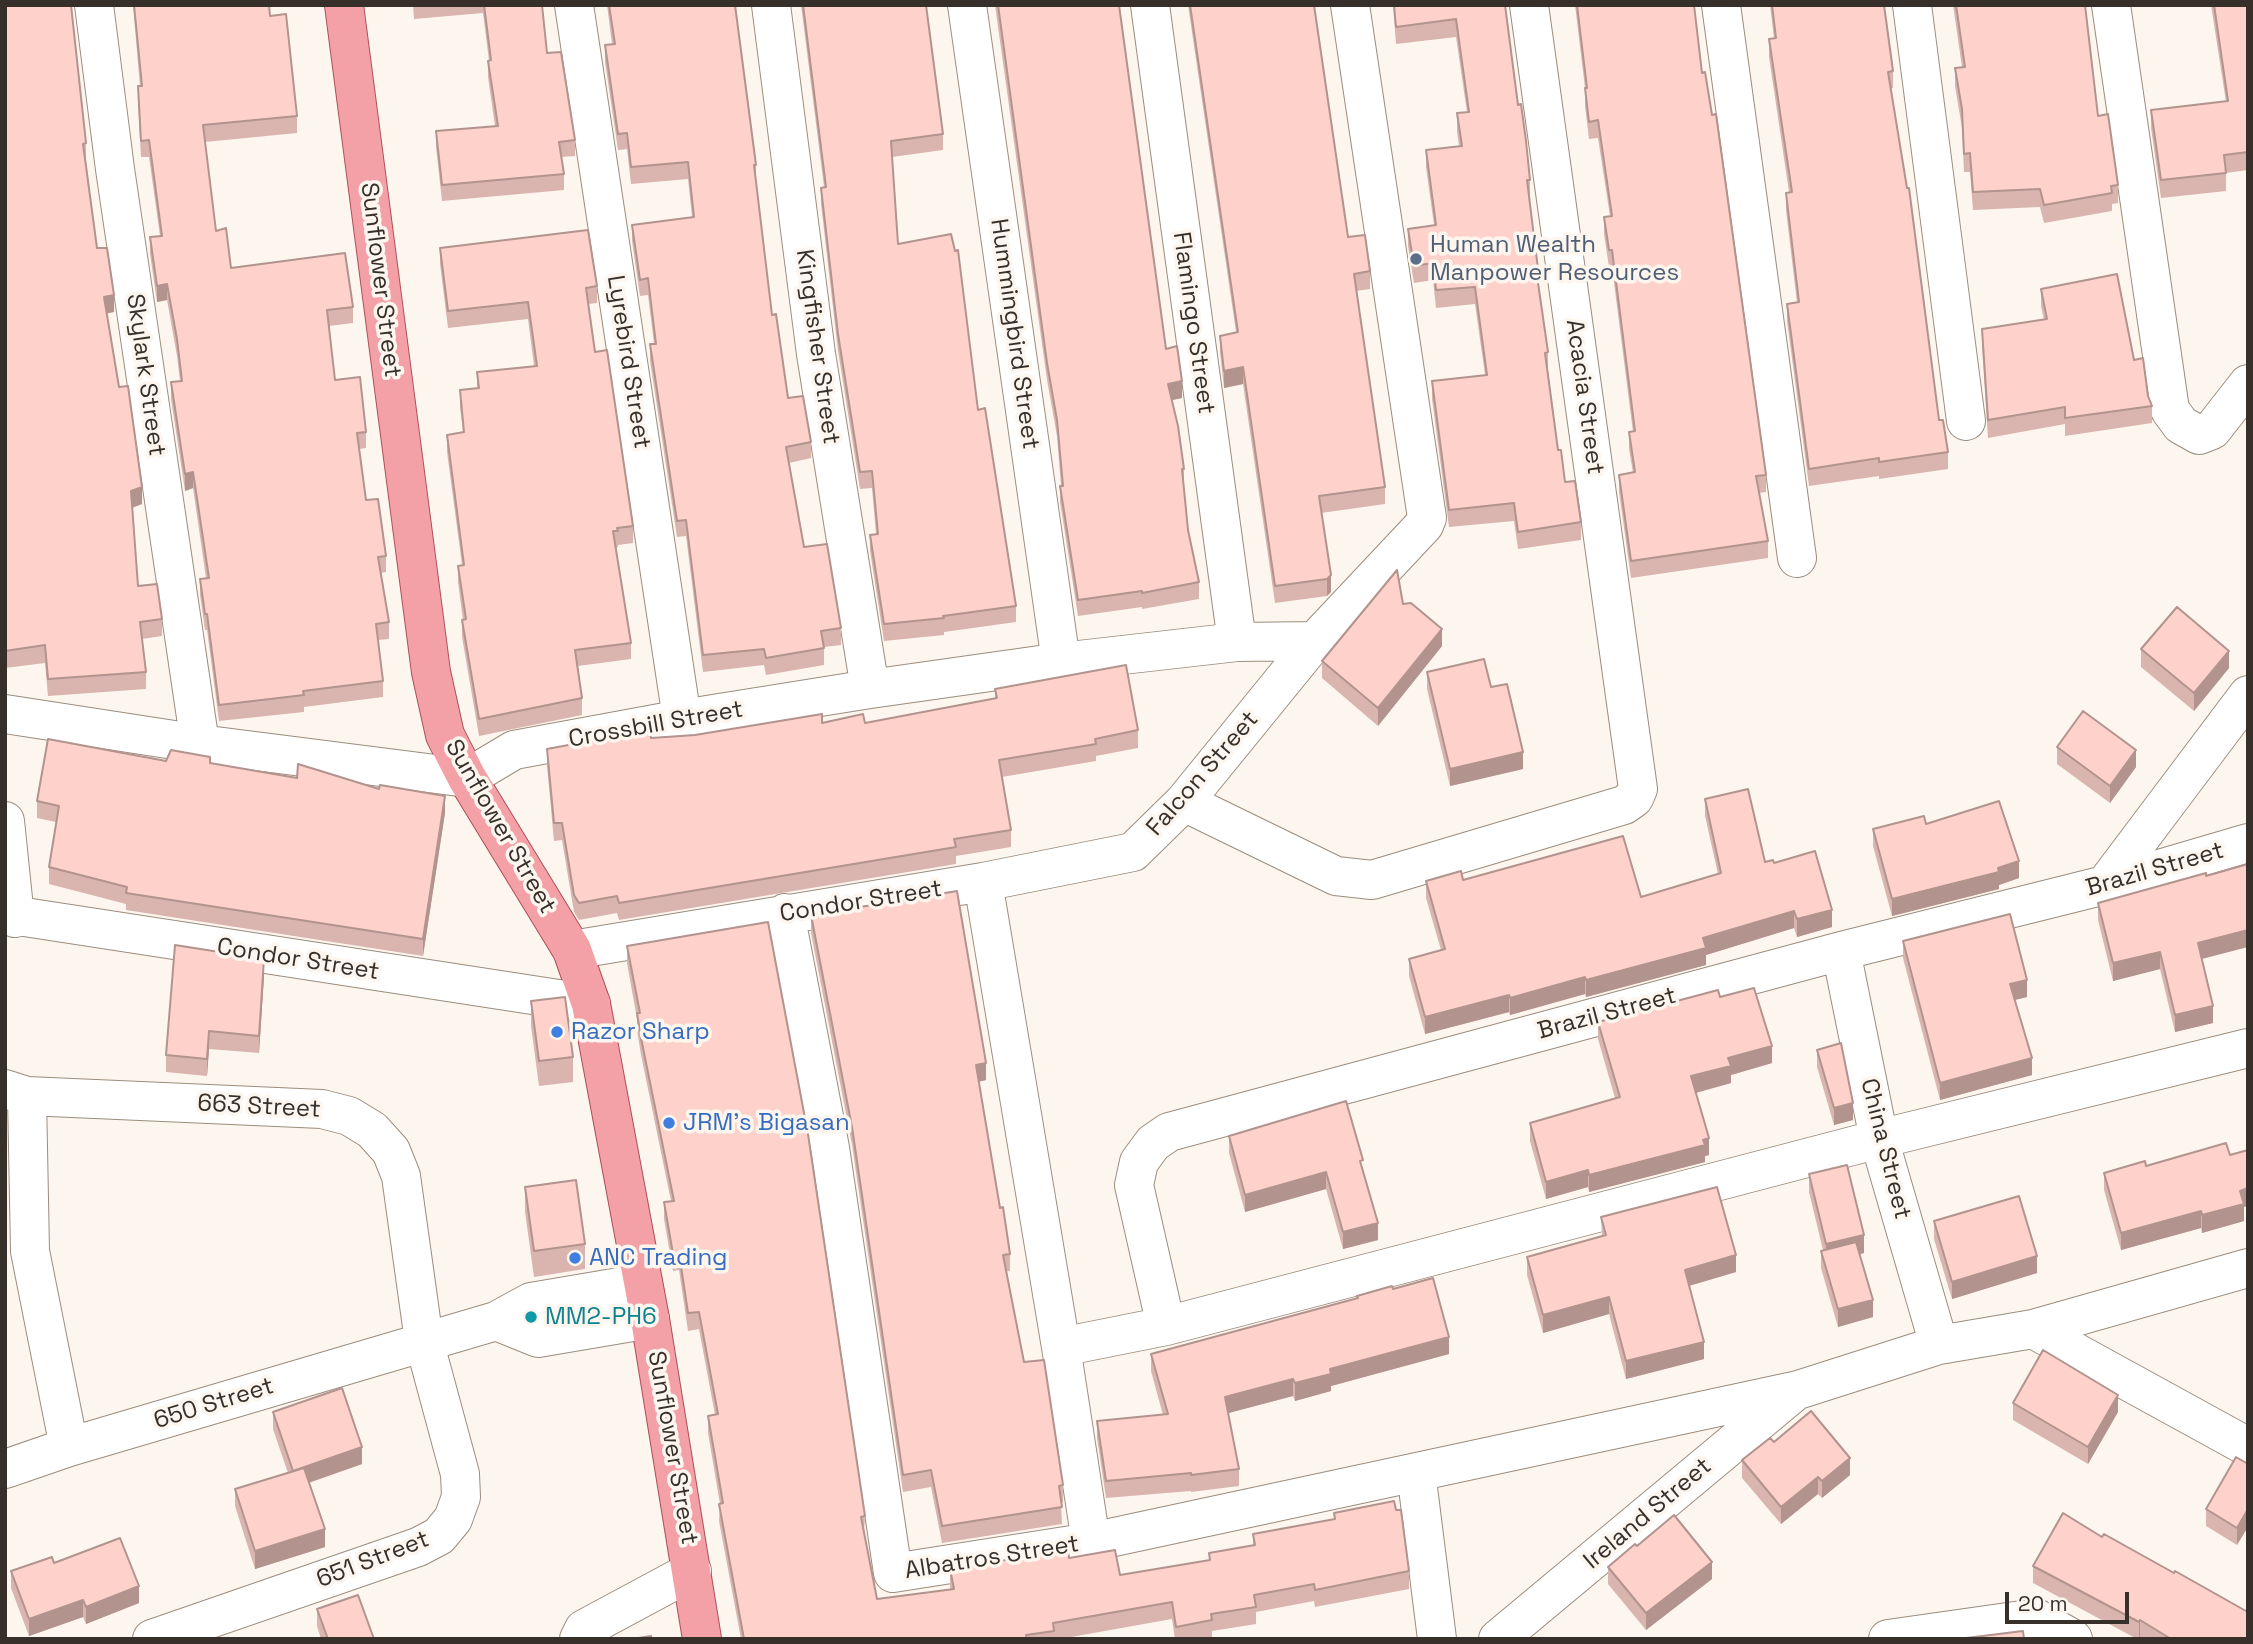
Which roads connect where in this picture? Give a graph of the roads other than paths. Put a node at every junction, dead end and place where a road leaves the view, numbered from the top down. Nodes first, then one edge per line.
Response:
1 (94, 5) edge
2 (344, 5) edge
3 (574, 5) edge
4 (771, 5) edge
5 (967, 5) edge
6 (1150, 5) edge
7 (1350, 5) edge
8 (1529, 5) edge
9 (1721, 5) edge
10 (1912, 5) edge
11 (2111, 5) edge
12 (2248, 384) edge
13 (1966, 421) dead end
14 (1797, 558) dead end
15 (1315, 641) junction
16 (1237, 642) junction
17 (1061, 662) junction
18 (870, 688) junction
19 (2248, 695) edge
20 (5, 714) edge
21 (682, 719) junction
22 (200, 744) junction
23 (467, 778) junction
24 (1184, 802) junction
25 (5, 821) edge
26 (2248, 843) edge
27 (983, 882) junction
28 (2105, 885) junction
29 (785, 914) junction
30 (10, 916) edge
31 (572, 950) junction
32 (1842, 951) junction
33 (591, 1004) junction
34 (2248, 1048) edge
35 (16, 1093) edge
36 (1879, 1139) junction
37 (18, 1255) edge
38 (2248, 1268) edge
39 (646, 1301) junction
40 (1166, 1326) junction
41 (2033, 1329) junction
42 (424, 1341) junction
43 (1939, 1345) junction
44 (1061, 1347) junction
45 (1798, 1390) junction
46 (69, 1447) junction
47 (2248, 1447) edge
48 (5, 1469) edge
49 (1416, 1472) junction
50 (1091, 1542) junction
51 (692, 1571) junction
52 (152, 1639) edge
53 (579, 1639) edge
54 (702, 1639) edge
55 (1437, 1639) edge
56 (1498, 1639) edge
57 (1888, 1639) edge
58 (2073, 1639) edge

1 - 22 street, Skylark Street
2 - 23 main road, Sunflower Street
3 - 21 street, Lyrebird Street
4 - 18 street, Kingfisher Street
5 - 17 street, Hummingbird Street
6 - 16 street, Flamingo Street
7 - 15 street, Falcon Street
8 - 24 street, Acacia Street
9 - 14 street
10 - 13 street
11 - 12 street
15 - 16 street, Crossbill Street
15 - 24 street, Falcon Street
16 - 17 street, Crossbill Street
17 - 18 street, Crossbill Street
18 - 21 street, Crossbill Street
19 - 28 street
20 - 22 street
21 - 23 street, Crossbill Street
22 - 23 street
23 - 31 main road, Sunflower Street
24 - 27 street, Falcon Street
25 - 30 street
26 - 28 street, Brazil Street
27 - 29 street, Condor Street
27 - 44 street, Albatros Street
28 - 32 street, Brazil Street
29 - 31 street, Condor Street
29 - 50 street, Albatros Street
30 - 33 street, Condor Street
31 - 33 main road, Sunflower Street
32 - 36 street, China Street
32 - 40 street, Brazil Street
33 - 39 main road, Sunflower Street
34 - 36 street
35 - 37 street
35 - 42 street, 663 Street
36 - 40 street
36 - 43 street, China Street
37 - 46 street
38 - 41 street
39 - 42 street, 650 Street
39 - 51 main road, Sunflower Street
40 - 44 street
41 - 43 street
41 - 47 street
42 - 46 street, 650 Street
42 - 52 street, 651 Street
43 - 45 street
44 - 50 street, Albatros Street
45 - 49 street
45 - 56 street, Ireland Street
46 - 48 street, 650 Street
49 - 50 street
49 - 55 street
51 - 53 street
51 - 54 main road, Sunflower Street
57 - 58 street

